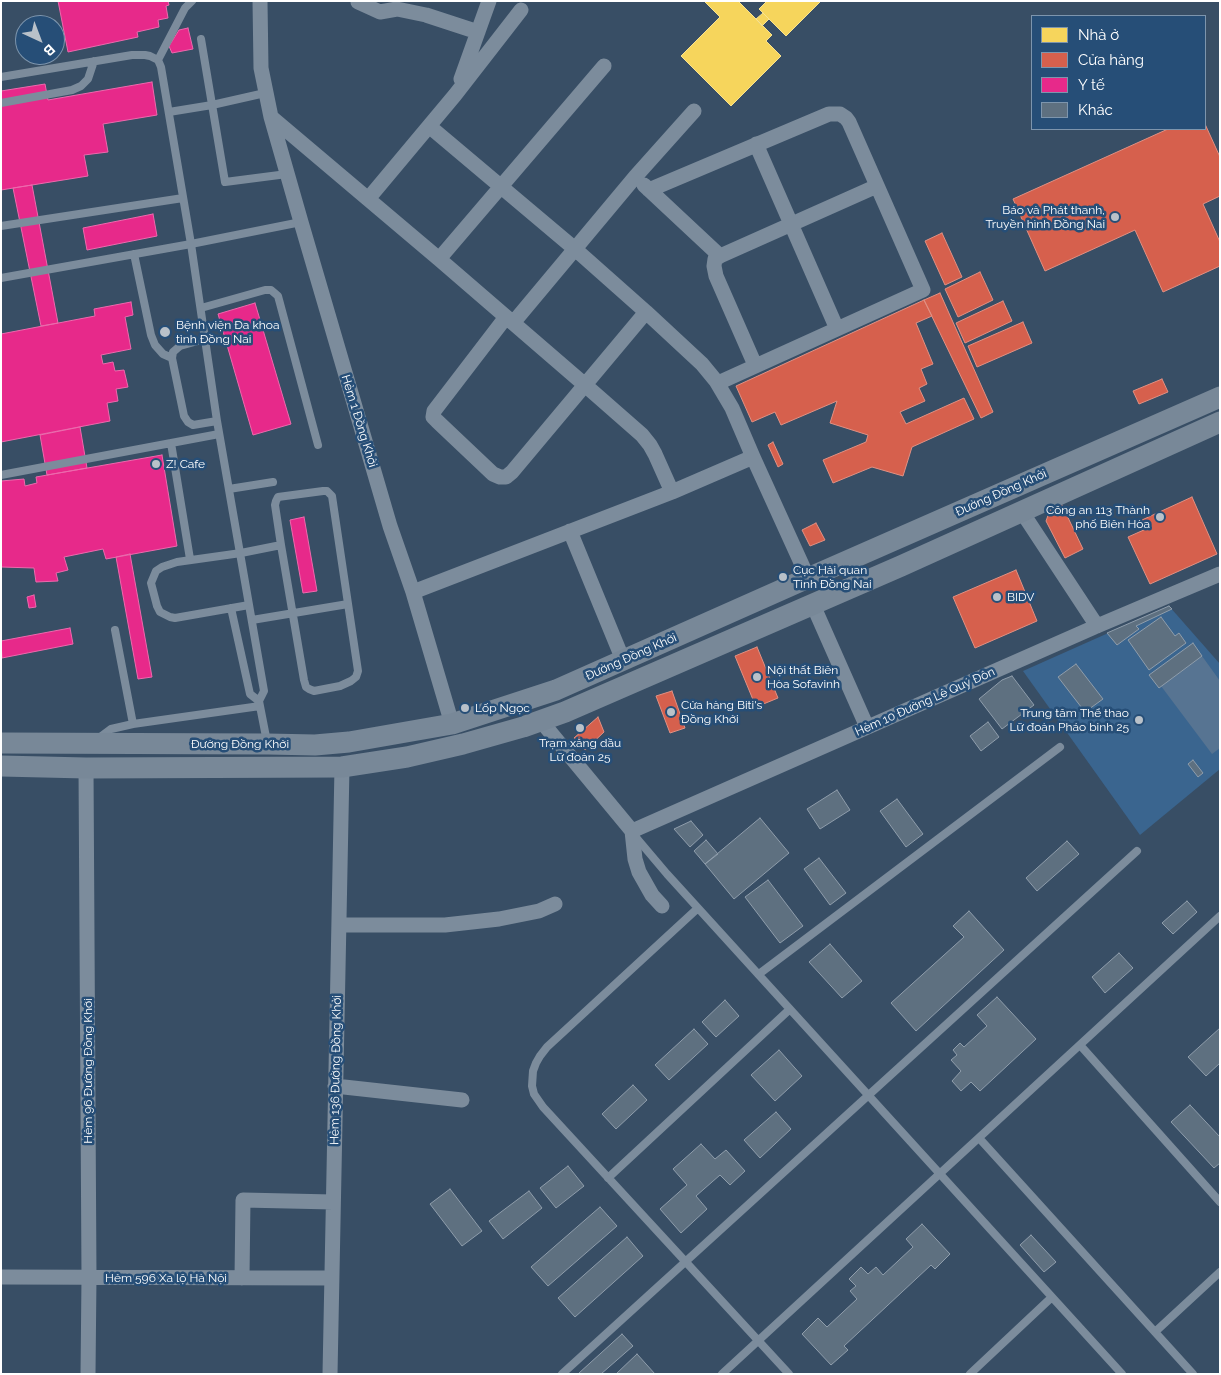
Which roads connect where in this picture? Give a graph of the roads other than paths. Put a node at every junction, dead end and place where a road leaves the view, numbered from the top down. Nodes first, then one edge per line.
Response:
1 (192, 1) edge
2 (260, 1) edge
3 (489, 1) edge
4 (358, 2) edge
5 (520, 10) dead end
6 (478, 32) junction
7 (201, 39) dead end
8 (158, 60) junction
9 (94, 61) junction
10 (604, 66) dead end
11 (1, 77) edge
12 (265, 93) junction
13 (455, 95) junction
14 (1, 103) edge
15 (212, 105) junction
16 (694, 111) dead end
17 (169, 112) junction
18 (271, 117) junction
19 (429, 126) junction
20 (756, 144) junction
21 (287, 174) junction
22 (635, 177) junction
23 (877, 186) junction
24 (501, 187) junction
25 (650, 190) junction
26 (183, 198) junction
27 (368, 199) junction
28 (300, 222) junction
29 (791, 224) junction
30 (1, 226) edge
31 (191, 244) junction
32 (575, 249) junction
33 (134, 254) junction
34 (720, 256) junction
35 (439, 259) junction
36 (1, 278) edge
37 (201, 308) junction
38 (646, 312) junction
39 (509, 320) junction
40 (837, 328) junction
41 (205, 339) junction
42 (172, 358) junction
43 (755, 365) junction
44 (718, 383) junction
45 (586, 385) junction
46 (1220, 397) edge
47 (217, 421) junction
48 (1220, 422) edge
49 (219, 434) junction
50 (171, 443) junction
51 (318, 445) dead end
52 (753, 457) junction
53 (1, 476) edge
54 (273, 482) dead end
55 (229, 489) junction
56 (672, 492) junction
57 (1022, 512) junction
58 (570, 531) junction
59 (901, 537) junction
60 (281, 545) junction
61 (241, 553) junction
62 (190, 559) junction
63 (913, 561) junction
64 (1220, 574) edge
65 (808, 578) junction
66 (413, 592) junction
67 (348, 604) junction
68 (249, 605) junction
69 (813, 605) junction
70 (231, 608) junction
71 (293, 614) junction
72 (252, 620) junction
73 (1097, 626) junction
74 (114, 630) dead end
75 (623, 660) junction
76 (532, 699) junction
77 (259, 704) junction
78 (541, 720) junction
79 (133, 724) junction
80 (452, 724) junction
81 (867, 727) junction
82 (1, 743) edge
83 (92, 744) junction
84 (268, 744) junction
85 (1060, 747) dead end
86 (1, 766) edge
87 (342, 767) junction
88 (86, 768) junction
89 (632, 832) junction
90 (1137, 851) dead end
91 (555, 904) dead end
92 (662, 906) dead end
93 (698, 908) junction
94 (1220, 916) edge
95 (338, 925) junction
96 (759, 974) junction
97 (790, 1009) junction
98 (1080, 1045) junction
99 (336, 1086) junction
100 (869, 1095) junction
101 (462, 1100) dead end
102 (979, 1138) junction
103 (940, 1173) junction
104 (608, 1178) junction
105 (333, 1202) junction
106 (1220, 1202) edge
107 (685, 1262) junction
108 (1220, 1272) edge
109 (1, 1277) edge
110 (88, 1277) junction
111 (242, 1278) junction
112 (332, 1278) junction
113 (1052, 1297) junction
114 (1155, 1332) junction
115 (758, 1341) junction
116 (88, 1374) edge
117 (330, 1374) edge
118 (562, 1374) edge
119 (722, 1374) edge
120 (788, 1374) edge
121 (970, 1374) edge
122 (1122, 1374) edge
123 (1193, 1374) edge

1 - 8 lane
2 - 12 street, Hẻm 1 Đồng Khởi
3 - 6 street
4 - 6 street
5 - 13 street
6 - 13 street
7 - 15 lane
8 - 9 lane
8 - 17 lane
9 - 11 lane
9 - 14 lane
10 - 24 street
12 - 15 lane
12 - 18 street, Hẻm 1 Đồng Khởi
13 - 19 street
15 - 17 lane
15 - 21 lane
16 - 22 street
17 - 26 lane
18 - 21 street, Hẻm 1 Đồng Khởi
18 - 27 street
19 - 24 street
19 - 27 street
20 - 23 street
20 - 25 street
20 - 29 street
21 - 28 street, Hẻm 1 Đồng Khởi
22 - 25 street
22 - 32 street
23 - 29 street
23 - 40 street
24 - 32 street
24 - 35 street
25 - 34 street
26 - 30 lane
26 - 31 lane
27 - 35 street
28 - 31 lane
28 - 66 street, Hẻm 1 Đồng Khởi
29 - 34 street
29 - 40 street
31 - 33 lane
31 - 37 lane
32 - 38 street
32 - 39 street
33 - 36 lane
33 - 42 lane
34 - 43 street
35 - 39 street
37 - 41 lane
37 - 51 lane
38 - 44 street
38 - 45 street
39 - 45 street
39 - 45 street
40 - 43 street
41 - 42 lane
41 - 47 lane
42 - 47 lane
43 - 44 street
44 - 52 street
45 - 56 street
46 - 59 main road, Đường Đồng Khởi
47 - 49 lane
48 - 57 main road, Đường Đồng Khởi
49 - 50 lane
49 - 55 lane
50 - 53 lane
50 - 62 lane
52 - 56 street
52 - 65 street
54 - 55 lane
55 - 61 lane
56 - 58 street
57 - 63 main road, Đường Đồng Khởi
57 - 73 street
58 - 66 street
58 - 75 street
59 - 63 main road
59 - 65 main road, Đường Đồng Khởi
60 - 61 lane
60 - 67 lane
60 - 71 lane
61 - 62 lane
61 - 68 lane
62 - 70 lane
63 - 69 main road, Đường Đồng Khởi
64 - 73 street, Hẻm 10 Đường Lê Quý Đôn
65 - 75 main road, Đường Đồng Khởi
66 - 80 street, Hẻm 1 Đồng Khởi
67 - 71 lane
67 - 71 lane
68 - 70 lane
68 - 72 lane
69 - 78 main road, Đường Đồng Khởi
69 - 81 street
70 - 77 lane
71 - 72 lane
72 - 77 lane
73 - 81 street, Hẻm 10 Đường Lê Quý Đôn
74 - 79 lane
75 - 76 main road, Đường Đồng Khởi
76 - 78 main road
76 - 80 main road, Đường Đồng Khởi
77 - 79 lane
77 - 84 lane
78 - 87 main road, Đường Đồng Khởi
78 - 89 street
79 - 83 lane
80 - 84 main road, Đường Đồng Khởi
81 - 89 street, Hẻm 10 Đường Lê Quý Đôn
82 - 83 main road, Đường Đồng Khởi
83 - 84 main road, Đường Đồng Khởi
85 - 96 lane
86 - 88 main road, Đường Đồng Khởi
87 - 88 main road, Đường Đồng Khởi
87 - 95 street, Hẻm 136 Đường Đồng Khởi
88 - 110 street, Hẻm 96 Đường Đồng Khởi
89 - 92 street
89 - 93 lane
90 - 100 lane
91 - 95 street
93 - 96 lane
93 - 104 lane
94 - 98 lane
95 - 99 street, Hẻm 136 Đường Đồng Khởi
96 - 97 lane
97 - 100 lane
97 - 104 lane
98 - 102 lane
98 - 106 lane
99 - 101 street
99 - 105 street, Hẻm 136 Đường Đồng Khởi
100 - 103 lane
100 - 107 lane
102 - 103 lane
102 - 114 lane
103 - 113 lane
103 - 115 lane
104 - 107 lane
105 - 111 street
105 - 112 street, Hẻm 136 Đường Đồng Khởi
107 - 115 lane
107 - 118 lane
108 - 114 lane
109 - 110 street, Hẻm 596 Xa lộ Hà Nội
110 - 111 street, Hẻm 596 Xa lộ Hà Nội
110 - 116 street, Hẻm 96 Đường Đồng Khởi
111 - 112 street, Hẻm 596 Xa lộ Hà Nội
112 - 117 street, Hẻm 136 Đường Đồng Khởi
113 - 121 lane
113 - 122 lane
114 - 123 lane
115 - 119 lane
115 - 120 lane

